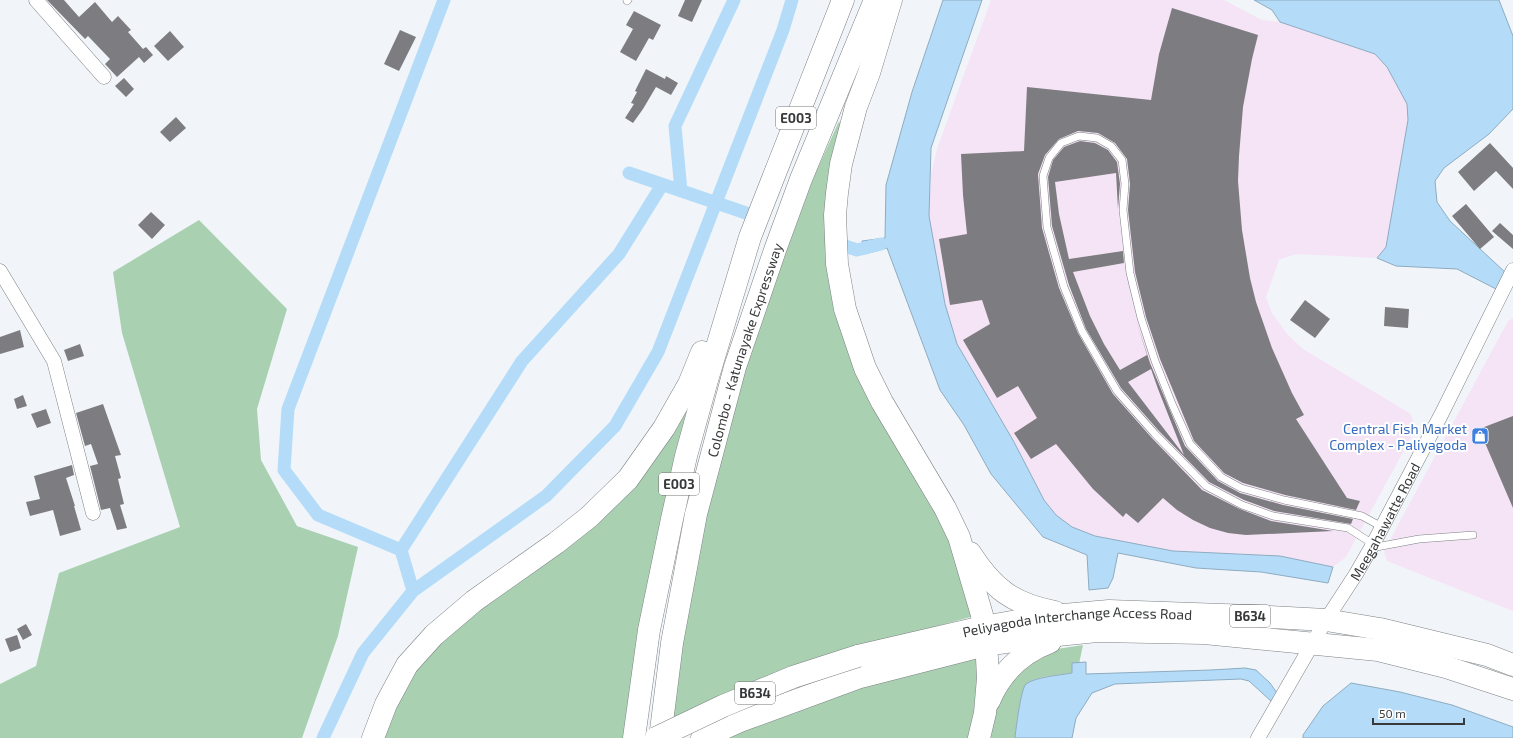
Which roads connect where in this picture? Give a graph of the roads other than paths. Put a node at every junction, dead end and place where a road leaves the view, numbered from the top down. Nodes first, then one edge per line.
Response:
1 (36, 0) edge
2 (843, 0) edge
3 (875, 0) edge
4 (891, 0) edge
5 (104, 78) dead end
6 (750, 237) junction
7 (0, 271) edge
8 (1512, 271) edge
9 (93, 513) dead end
10 (1382, 527) junction
11 (1473, 535) dead end
12 (959, 537) junction
13 (1372, 546) junction
14 (1068, 615) junction
15 (1326, 620) junction
16 (1082, 632) junction
17 (984, 636) junction
18 (1312, 644) junction
19 (1513, 665) edge
20 (859, 666) junction
21 (1513, 689) edge
22 (985, 713) junction
23 (373, 738) edge
24 (634, 738) edge
25 (656, 738) edge
26 (660, 738) edge
27 (702, 738) edge
28 (979, 738) edge
29 (1258, 738) edge

1 - 5 street
2 - 6 highway, Colombo - Katunayake Expressway / E003
3 - 26 highway, Colombo - Katunayake Expressway / E003
4 - 12 highway
6 - 23 highway
6 - 24 highway, Colombo - Katunayake Expressway / E003
7 - 9 street
8 - 10 street, Meegahawatte Road
10 - 13 street, Meegahawatte Road
10 - 13 lane
11 - 13 lane
12 - 14 highway
12 - 17 highway
13 - 15 street, Meegahawatte Road
14 - 15 highway, Peliyagoda Interchange Access Road / B634
14 - 17 highway, Peliyagoda Interchange Access Road / B634
15 - 18 street, Meegahawatte Road
15 - 19 highway, Peliyagoda Interchange Access Road / B634
16 - 17 highway, Peliyagoda Interchange Access Road / B634
16 - 18 highway, Peliyagoda Interchange Access Road / B634
16 - 22 highway
17 - 20 highway, Peliyagoda Interchange Access Road / B634
17 - 22 highway
18 - 21 highway, Peliyagoda Interchange Access Road / B634
18 - 29 street
20 - 25 highway, Peliyagoda Interchange Access Road / B634, bridge
20 - 27 highway, Peliyagoda Interchange Access Road / B634
22 - 28 highway

